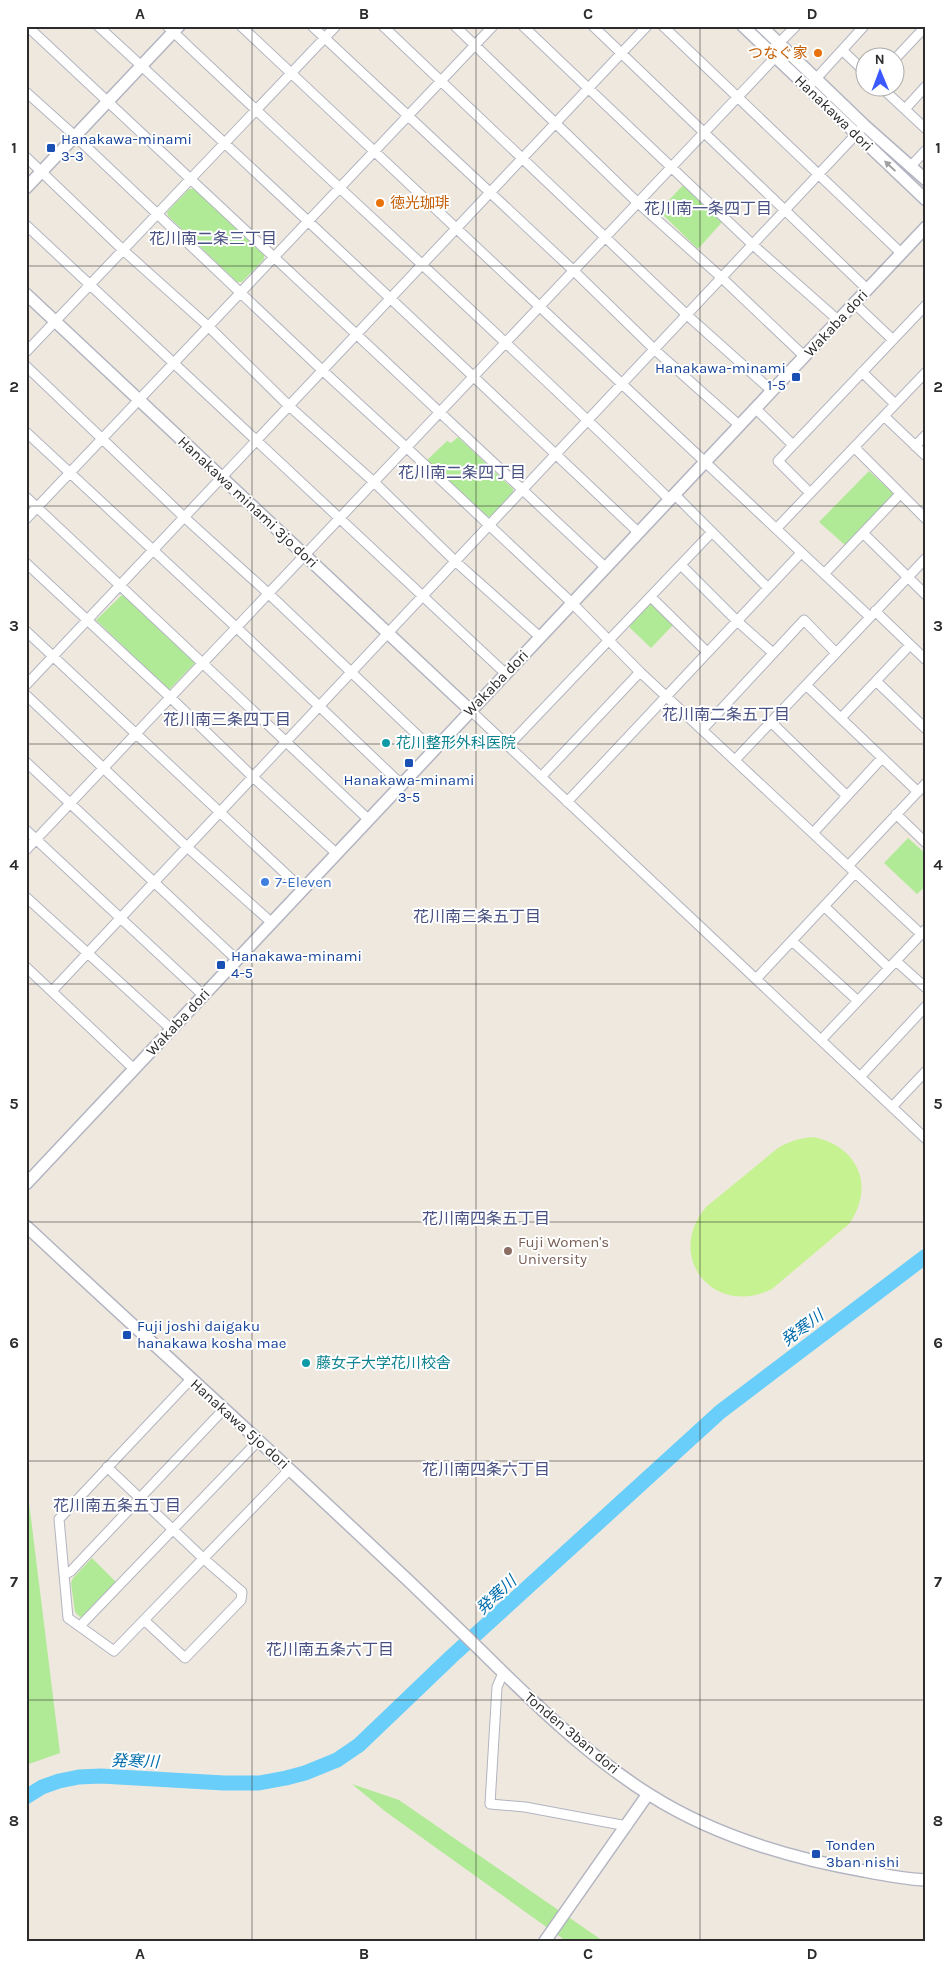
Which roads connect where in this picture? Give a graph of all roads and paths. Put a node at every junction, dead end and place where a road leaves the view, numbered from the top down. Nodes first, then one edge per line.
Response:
1 (27, 26) edge
2 (98, 26) edge
3 (241, 26) edge
4 (312, 26) edge
5 (336, 26) edge
6 (383, 26) edge
7 (455, 26) edge
8 (493, 26) edge
9 (523, 26) edge
10 (593, 26) edge
11 (647, 26) edge
12 (663, 26) edge
13 (743, 26) edge
14 (761, 26) edge
15 (796, 26) edge
16 (864, 26) edge
17 (926, 26) edge
18 (173, 28) edge
19 (325, 38) junction
20 (475, 45) junction
21 (781, 46) junction
22 (904, 49) edge
23 (842, 50) junction
24 (622, 53) junction
25 (772, 54) junction
26 (854, 61) edge
27 (141, 66) junction
28 (292, 74) junction
29 (816, 78) junction
30 (441, 81) junction
31 (926, 86) edge
32 (807, 87) junction
33 (589, 88) junction
34 (26, 92) edge
35 (737, 98) junction
36 (893, 98) edge
37 (108, 101) junction
38 (905, 109) junction
39 (257, 110) junction
40 (409, 115) junction
41 (556, 122) junction
42 (864, 125) junction
43 (926, 129) edge
44 (705, 132) junction
45 (856, 134) junction
46 (75, 136) junction
47 (226, 143) junction
48 (926, 150) edge
49 (375, 152) junction
50 (26, 157) edge
51 (523, 158) junction
52 (910, 166) junction
53 (672, 167) junction
54 (42, 172) junction
55 (818, 175) junction
56 (191, 178) junction
57 (926, 180) edge
58 (26, 188) edge
59 (340, 188) junction
60 (490, 192) junction
61 (926, 200) edge
62 (638, 203) junction
63 (786, 210) junction
64 (157, 214) junction
65 (308, 222) junction
66 (26, 225) edge
67 (926, 227) edge
68 (456, 228) junction
69 (605, 238) junction
70 (753, 245) junction
71 (123, 250) junction
72 (901, 253) junction
73 (275, 257) junction
74 (423, 264) junction
75 (574, 271) junction
76 (722, 278) junction
77 (90, 284) junction
78 (867, 289) junction
79 (242, 292) junction
80 (26, 294) edge
81 (390, 298) junction
82 (854, 303) junction
83 (926, 305) edge
84 (540, 308) junction
85 (688, 315) junction
86 (838, 320) junction
87 (55, 321) junction
88 (208, 327) junction
89 (356, 334) junction
90 (893, 340) junction
91 (506, 344) junction
92 (655, 350) junction
93 (26, 352) edge
94 (804, 356) junction
95 (174, 364) junction
96 (26, 366) edge
97 (322, 370) junction
98 (862, 372) junction
99 (926, 372) edge
100 (473, 378) junction
101 (622, 385) junction
102 (772, 390) junction
103 (139, 400) junction
104 (895, 404) junction
105 (288, 406) junction
106 (756, 408) junction
107 (441, 412) junction
108 (884, 416) junction
109 (589, 421) junction
110 (739, 425) junction
111 (26, 432) edge
112 (926, 434) edge
113 (102, 439) junction
114 (256, 440) junction
115 (793, 445) junction
116 (915, 446) junction
117 (854, 447) junction
118 (407, 448) junction
119 (556, 455) junction
120 (926, 456) edge
121 (706, 462) junction
122 (70, 473) junction
123 (221, 477) junction
124 (375, 482) junction
125 (523, 490) junction
126 (810, 493) junction
127 (900, 494) junction
128 (26, 497) edge
129 (672, 497) junction
130 (37, 508) junction
131 (184, 517) junction
132 (26, 519) edge
133 (340, 519) junction
134 (926, 519) edge
135 (490, 526) junction
136 (776, 529) junction
137 (638, 532) junction
138 (712, 532) junction
139 (863, 533) junction
140 (152, 550) junction
141 (801, 553) junction
142 (306, 556) junction
143 (926, 558) edge
144 (456, 562) junction
145 (26, 563) edge
146 (681, 565) junction
147 (605, 567) junction
148 (824, 574) junction
149 (907, 577) junction
150 (120, 585) junction
151 (768, 588) junction
152 (269, 594) junction
153 (926, 595) edge
154 (423, 596) junction
155 (651, 597) junction
156 (572, 603) junction
157 (872, 614) junction
158 (87, 620) junction
159 (737, 621) junction
160 (237, 628) junction
161 (26, 632) edge
162 (388, 634) junction
163 (540, 637) junction
164 (609, 642) junction
165 (910, 645) junction
166 (707, 652) junction
167 (836, 653) junction
168 (773, 654) junction
169 (52, 657) junction
170 (926, 660) edge
171 (204, 663) junction
172 (352, 672) junction
173 (640, 672) junction
174 (504, 673) junction
175 (876, 681) junction
176 (26, 685) edge
177 (806, 685) junction
178 (26, 695) edge
179 (666, 696) junction
180 (171, 698) junction
181 (319, 707) junction
182 (470, 710) junction
183 (841, 718) junction
184 (771, 722) junction
185 (926, 729) edge
186 (702, 730) junction
187 (137, 734) junction
188 (286, 742) junction
189 (508, 746) junction
190 (433, 750) junction
191 (882, 758) junction
192 (735, 760) junction
193 (26, 762) edge
194 (104, 768) junction
195 (253, 777) junction
196 (542, 777) junction
197 (926, 783) edge
198 (401, 784) junction
199 (918, 792) junction
200 (847, 796) junction
201 (568, 802) junction
202 (71, 804) junction
203 (220, 813) junction
204 (896, 814) junction
205 (368, 819) junction
206 (26, 830) edge
207 (813, 833) junction
208 (36, 840) junction
209 (926, 843) edge
210 (187, 848) junction
211 (26, 850) edge
212 (336, 852) junction
213 (848, 866) junction
214 (855, 873) junction
215 (155, 882) junction
216 (302, 889) junction
217 (26, 896) edge
218 (824, 906) junction
219 (120, 919) junction
220 (271, 922) junction
221 (923, 932) edge
222 (792, 941) junction
223 (87, 954) junction
224 (236, 959) junction
225 (896, 961) junction
226 (26, 967) edge
227 (889, 968) junction
228 (756, 979) junction
229 (926, 988) edge
230 (52, 991) junction
231 (203, 995) junction
232 (858, 1001) junction
233 (926, 1006) edge
234 (171, 1029) junction
235 (821, 1040) junction
236 (134, 1069) junction
237 (926, 1071) edge
238 (860, 1077) junction
239 (892, 1107) junction
240 (926, 1139) edge
241 (26, 1184) edge
242 (26, 1226) edge
243 (191, 1379) junction
244 (224, 1409) junction
245 (259, 1440) junction
246 (107, 1467) junction
247 (290, 1469) junction
248 (141, 1498) junction
249 (173, 1529) junction
250 (204, 1559) junction
251 (64, 1575) junction
252 (144, 1620) junction
253 (80, 1626) junction
254 (503, 1674) junction
255 (648, 1794) junction
256 (626, 1826) junction
257 (926, 1880) edge
258 (545, 1941) edge

1 - 37 street
2 - 27 street
3 - 28 street
4 - 19 street
5 - 19 street
6 - 30 street
7 - 20 street
8 - 20 street
9 - 33 street
10 - 24 street
11 - 24 street
12 - 35 street
13 - 25 street, Hanakawa dori
14 - 21 street, Hanakawa dori
15 - 21 street
16 - 23 street
17 - 22 street
18 - 27 street
18 - 39 street
19 - 28 street
19 - 40 street
20 - 30 street
20 - 41 street
21 - 25 street
21 - 29 street, Hanakawa dori
23 - 26 street
23 - 29 street
24 - 33 street
24 - 44 street
25 - 32 street, Hanakawa dori
25 - 35 street
27 - 37 street
27 - 47 street
28 - 39 street
28 - 49 street
29 - 32 street
29 - 42 street, Hanakawa dori
30 - 40 street
30 - 51 street
31 - 38 street
32 - 45 street, Hanakawa dori
33 - 41 street
33 - 53 street
34 - 46 street
35 - 44 street
35 - 55 street
36 - 38 street
37 - 46 street
37 - 56 street
38 - 43 street
39 - 47 street
39 - 59 street
40 - 49 street
40 - 60 street
41 - 51 street
41 - 62 street
42 - 45 street
42 - 52 street, Hanakawa dori
44 - 53 street
44 - 63 street
45 - 55 street
61 -> 45 street, Hanakawa dori
46 - 54 street
46 - 64 street
47 - 56 street
47 - 65 street
48 - 52 street
49 - 59 street
49 - 68 street
50 - 54 street
51 - 60 street
51 - 69 street
52 - 57 street, Hanakawa dori
53 - 62 street
53 - 70 street
54 - 58 street
54 - 71 street
55 - 63 street
55 - 72 street
56 - 64 street
56 - 73 street
59 - 65 street
59 - 74 street
60 - 68 street
60 - 75 street
62 - 69 street
62 - 76 street
63 - 70 street
63 - 78 street
64 - 71 street
64 - 79 street
65 - 73 street
65 - 81 street
66 - 77 street
67 - 72 street, Wakaba dori
68 - 74 street
68 - 84 street
69 - 75 street
69 - 85 street
70 - 76 street
70 - 86 street
71 - 77 street
71 - 88 street
72 - 78 street, Wakaba dori
73 - 79 street
73 - 89 street
74 - 81 street
74 - 91 street
75 - 84 street
75 - 92 street
76 - 85 street
76 - 94 street
77 - 87 street
77 - 95 street
78 - 82 street, Wakaba dori
79 - 88 street
79 - 97 street
80 - 87 street, Hanakawa minami 3jo dori
81 - 89 street
81 - 100 street
82 - 86 street, Wakaba dori
82 - 90 street
83 - 90 street
84 - 91 street
84 - 101 street
85 - 92 street
85 - 102 street
86 - 94 street, Wakaba dori
87 - 93 street
87 - 103 street, Hanakawa minami 3jo dori
88 - 95 street
88 - 105 street
89 - 97 street
89 - 107 street
90 - 98 street
91 - 100 street
91 - 109 street
92 - 101 street
92 - 110 street
94 - 102 street, Wakaba dori
95 - 103 street
95 - 114 street
96 - 113 street
97 - 105 street
97 - 118 street
98 - 104 street
98 - 115 street
99 - 104 street
100 - 107 street
100 - 119 street
101 - 109 street
101 - 121 street
102 - 106 street, Wakaba dori
103 - 113 street
103 - 123 street, Hanakawa minami 3jo dori
104 - 108 street
105 - 114 street
105 - 124 street
106 - 110 street, Wakaba dori
106 - 115 street
107 - 118 street
107 - 125 street
108 - 116 street
108 - 117 street
109 - 119 street
109 - 129 street
110 - 121 street, Wakaba dori
111 - 122 street
112 - 116 street
113 - 122 street
113 - 131 street
114 - 123 street
114 - 133 street
115 - 126 street
116 - 120 street
117 - 126 street
117 - 127 street
118 - 124 street
118 - 135 street
119 - 125 street
119 - 137 street
121 - 129 street, Wakaba dori
121 - 136 street
122 - 130 street
122 - 140 street
123 - 131 street
123 - 142 street, Hanakawa minami 3jo dori
124 - 133 street
124 - 144 street
125 - 135 street
125 - 147 street
126 - 136 street
127 - 134 street
127 - 139 street
128 - 130 street
129 - 137 street, Wakaba dori
129 - 138 street
130 - 132 street
130 - 150 street
131 - 140 street
131 - 152 street
133 - 142 street
133 - 154 street
135 - 144 street
135 - 156 street
136 - 141 street
137 - 147 street, Wakaba dori
138 - 146 street
138 - 151 street
139 - 148 street
139 - 149 street
140 - 150 street
140 - 160 street
141 - 148 street
141 - 151 street
142 - 152 street
142 - 162 street, Hanakawa minami 3jo dori
143 - 149 street
144 - 154 street
144 - 163 street
145 - 158 street
146 - 155 street
146 - 159 street
147 - 156 street, Wakaba dori
148 - 157 street
149 - 153 street
149 - 157 street
150 - 158 street
150 - 171 street
151 - 159 street
152 - 160 street
152 - 172 street
154 - 162 street
154 - 174 street
155 - 164 street
155 - 166 street
156 - 163 street, Wakaba dori
156 - 164 street
157 - 165 street
157 - 167 street
158 - 169 street
158 - 180 street
159 - 166 street
159 - 168 street
160 - 171 street
160 - 181 street
161 - 169 street
162 - 172 street
162 - 182 street, Hanakawa minami 3jo dori
163 - 174 street, Wakaba dori
164 - 173 street
164 - 189 street
165 - 170 street
165 - 175 street
166 - 179 street
167 - 168 street
167 - 177 street
168 - 186 street
169 - 176 street
169 - 187 street
171 - 180 street
171 - 188 street
172 - 181 street
172 - 190 street
173 - 179 street
173 - 196 street
174 - 182 street, Wakaba dori
175 - 183 street
175 - 185 street
177 - 183 street
177 - 184 street
178 - 194 street
179 - 186 street
179 - 201 street
180 - 187 street
180 - 195 street
181 - 188 street
181 - 198 street
182 - 189 street
182 - 190 street, Wakaba dori
183 - 191 street
184 - 192 street
184 - 200 street
186 - 192 street
187 - 194 street
187 - 203 street
188 - 195 street
188 - 205 street
189 - 196 street
190 - 198 street, Wakaba dori
191 - 199 street
191 - 200 street
192 - 207 street
193 - 202 street
194 - 202 street
194 - 210 street
195 - 203 street
195 - 212 street
196 - 201 street
197 - 199 street
198 - 205 street, Wakaba dori
199 - 204 street
200 - 207 street
201 - 228 street
202 - 208 street
202 - 215 street
203 - 210 street
203 - 216 street
204 - 209 street
204 - 213 street
205 - 212 street, Wakaba dori
206 - 208 street
207 - 213 street
208 - 211 street
208 - 219 street
210 - 215 street
210 - 220 street
212 - 216 street, Wakaba dori
213 - 214 street
214 - 218 street
214 - 221 street
215 - 219 street
215 - 224 street
216 - 220 street, Wakaba dori
217 - 223 street
218 - 222 street
218 - 227 street
219 - 223 street
219 - 231 street
220 - 224 street, Wakaba dori
221 - 225 street
222 - 228 street
222 - 232 street
223 - 230 street
223 - 234 street
224 - 231 street, Wakaba dori
225 - 227 street
225 - 229 street
226 - 230 street
227 - 232 street
228 - 235 street
230 - 236 street
231 - 234 street, Wakaba dori
232 - 235 street
233 - 238 street
234 - 236 street, Wakaba dori
235 - 238 street
236 - 241 street, Wakaba dori
237 - 239 street
238 - 239 street
239 - 240 street
242 - 243 street, Hanakawa 5jo dori
243 - 244 street, Hanakawa 5jo dori
243 - 246 street
244 - 245 street, Hanakawa 5jo dori
244 - 248 street
245 - 247 street, Hanakawa 5jo dori
245 - 249 street
246 - 248 street
246 - 251 street
247 - 250 street
247 - 254 street, Hanakawa 5jo dori
248 - 249 street
248 - 251 street
249 - 250 street
249 - 253 street
250 - 252 street
250 - 252 street
251 - 253 street
252 - 253 street
254 - 255 street, Tonden 3ban dori
254 - 256 street
255 - 256 street
255 - 257 street, Tonden 3ban dori
256 - 258 street

